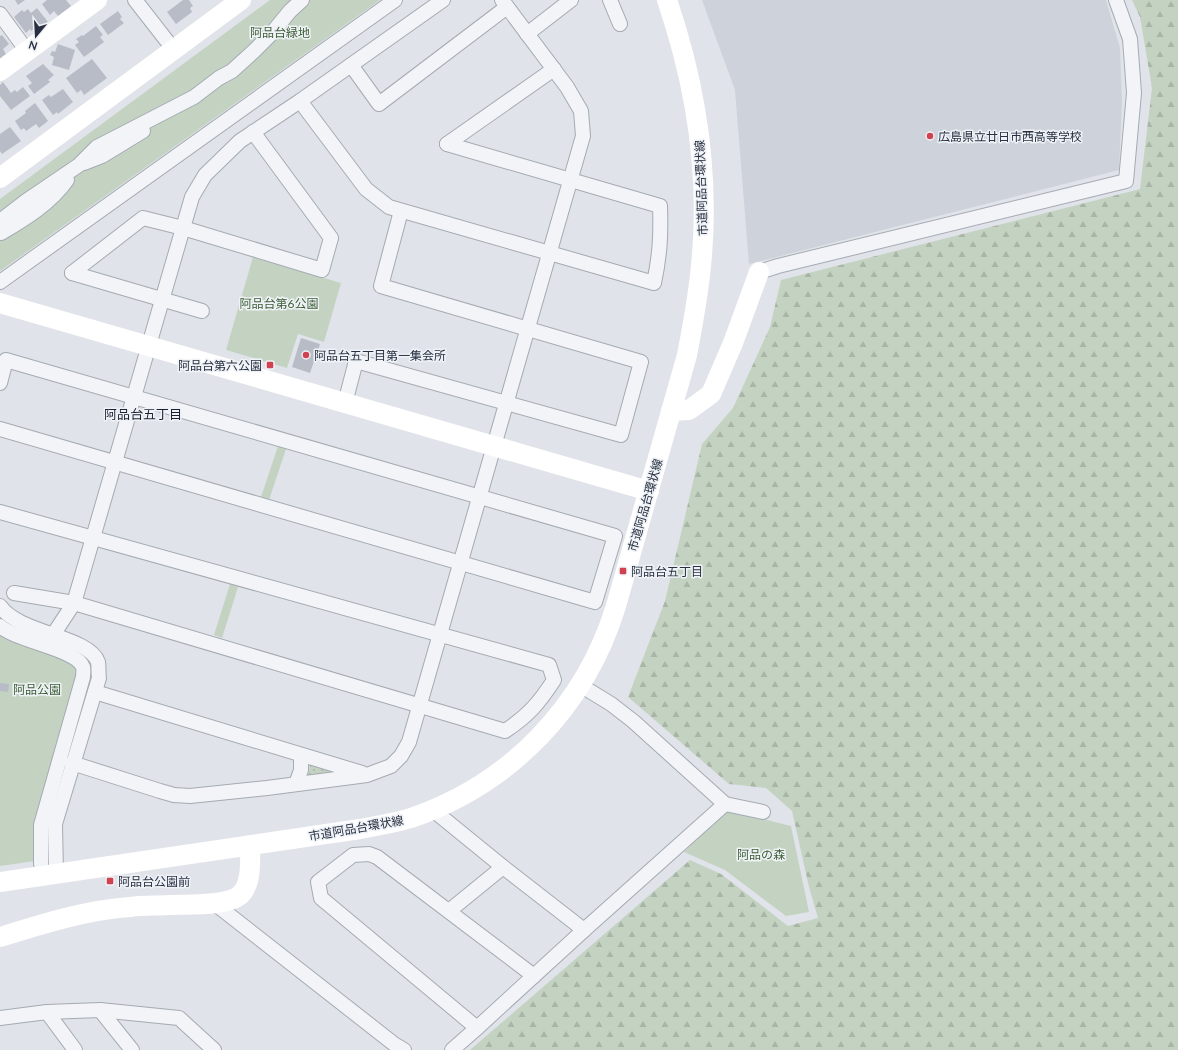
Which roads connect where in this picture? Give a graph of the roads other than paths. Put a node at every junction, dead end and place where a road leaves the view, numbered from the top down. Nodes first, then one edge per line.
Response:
1 (135, 0) edge
2 (241, 0) edge
3 (302, 0) edge
4 (396, 0) edge
5 (443, 0) edge
6 (571, 0) edge
7 (610, 0) edge
8 (667, 0) edge
9 (1116, 0) edge
10 (88, 3) edge
11 (504, 4) edge
12 (0, 14) edge
13 (620, 24) dead end
14 (527, 34) junction
15 (174, 50) junction
16 (27, 51) junction
17 (350, 65) junction
18 (554, 69) junction
19 (0, 71) edge
20 (300, 101) junction
21 (254, 132) junction
22 (0, 178) edge
23 (570, 180) junction
24 (401, 211) junction
25 (0, 227) edge
26 (183, 228) junction
27 (550, 253) junction
28 (759, 272) joint
29 (0, 282) edge
30 (162, 299) junction
31 (0, 303) edge
32 (202, 311) dead end
33 (528, 329) junction
34 (148, 346) junction
35 (0, 383) edge
36 (134, 397) junction
37 (345, 403) junction
38 (506, 403) junction
39 (671, 412) junction
40 (0, 429) edge
41 (494, 446) junction
42 (115, 463) junction
43 (649, 491) junction
44 (480, 497) junction
45 (0, 512) edge
46 (93, 538) junction
47 (461, 563) junction
48 (14, 592) dead end
49 (74, 603) junction
50 (0, 606) edge
51 (0, 626) edge
52 (440, 634) junction
53 (53, 635) junction
54 (580, 685) junction
55 (95, 692) junction
56 (420, 705) junction
57 (301, 754) junction
58 (72, 764) junction
59 (367, 775) junction
60 (296, 784) junction
61 (725, 804) junction
62 (433, 810) junction
63 (762, 812) dead end
64 (250, 845) junction
65 (503, 868) junction
66 (48, 869) junction
67 (0, 882) edge
68 (214, 902) junction
69 (449, 911) junction
70 (584, 930) junction
71 (0, 937) edge
72 (534, 976) junction
73 (100, 1010) junction
74 (47, 1012) junction
75 (0, 1018) edge
76 (477, 1028) junction
77 (75, 1050) edge
78 (132, 1050) edge
79 (214, 1050) edge
80 (404, 1050) edge
81 (452, 1050) edge

1 - 15 street
2 - 15 street
3 - 25 street
4 - 29 street
5 - 17 street
6 - 14 street
7 - 13 street
8 - 39 street, 市道阿品台環状線
9 - 28 street
10 - 16 street
11 - 14 street
11 - 17 street
12 - 16 street
14 - 18 street
15 - 22 street
16 - 19 street
17 - 20 street
18 - 23 street
18 - 23 street
20 - 21 street
20 - 24 street
21 - 26 street
21 - 26 street
23 - 27 street
23 - 27 street
24 - 27 street
24 - 33 street
26 - 30 street
26 - 30 street
27 - 33 street
28 - 39 street
30 - 32 street
30 - 34 street
31 - 34 street
33 - 38 street
33 - 38 street
34 - 36 street
34 - 37 street
35 - 36 street
36 - 42 street
36 - 44 street
37 - 38 street
37 - 41 street
38 - 41 street
39 - 43 street, 市道阿品台環状線
40 - 42 street
41 - 43 street
41 - 44 street
42 - 46 street
42 - 47 street
43 - 54 street, 市道阿品台環状線
44 - 47 street
44 - 47 street
45 - 46 street
46 - 49 street
46 - 52 street
47 - 52 street
48 - 49 street
49 - 53 street
49 - 56 street
50 - 53 street
51 - 66 street
52 - 56 street
52 - 56 street
53 - 55 street
54 - 61 street
54 - 62 street, 市道阿品台環状線
55 - 57 street
55 - 58 street
56 - 59 street
57 - 59 street
57 - 60 street
58 - 60 street
58 - 66 street
59 - 60 street
61 - 63 street
61 - 70 street
62 - 64 street, 市道阿品台環状線
62 - 65 street
64 - 66 street, 市道阿品台環状線
64 - 68 street
65 - 69 street
65 - 70 street
66 - 67 street, 市道阿品台環状線
68 - 71 street
68 - 80 street
69 - 72 street
69 - 76 street
70 - 72 street
72 - 76 street
73 - 74 street
73 - 78 street
73 - 79 street
74 - 75 street
74 - 77 street
76 - 81 street

